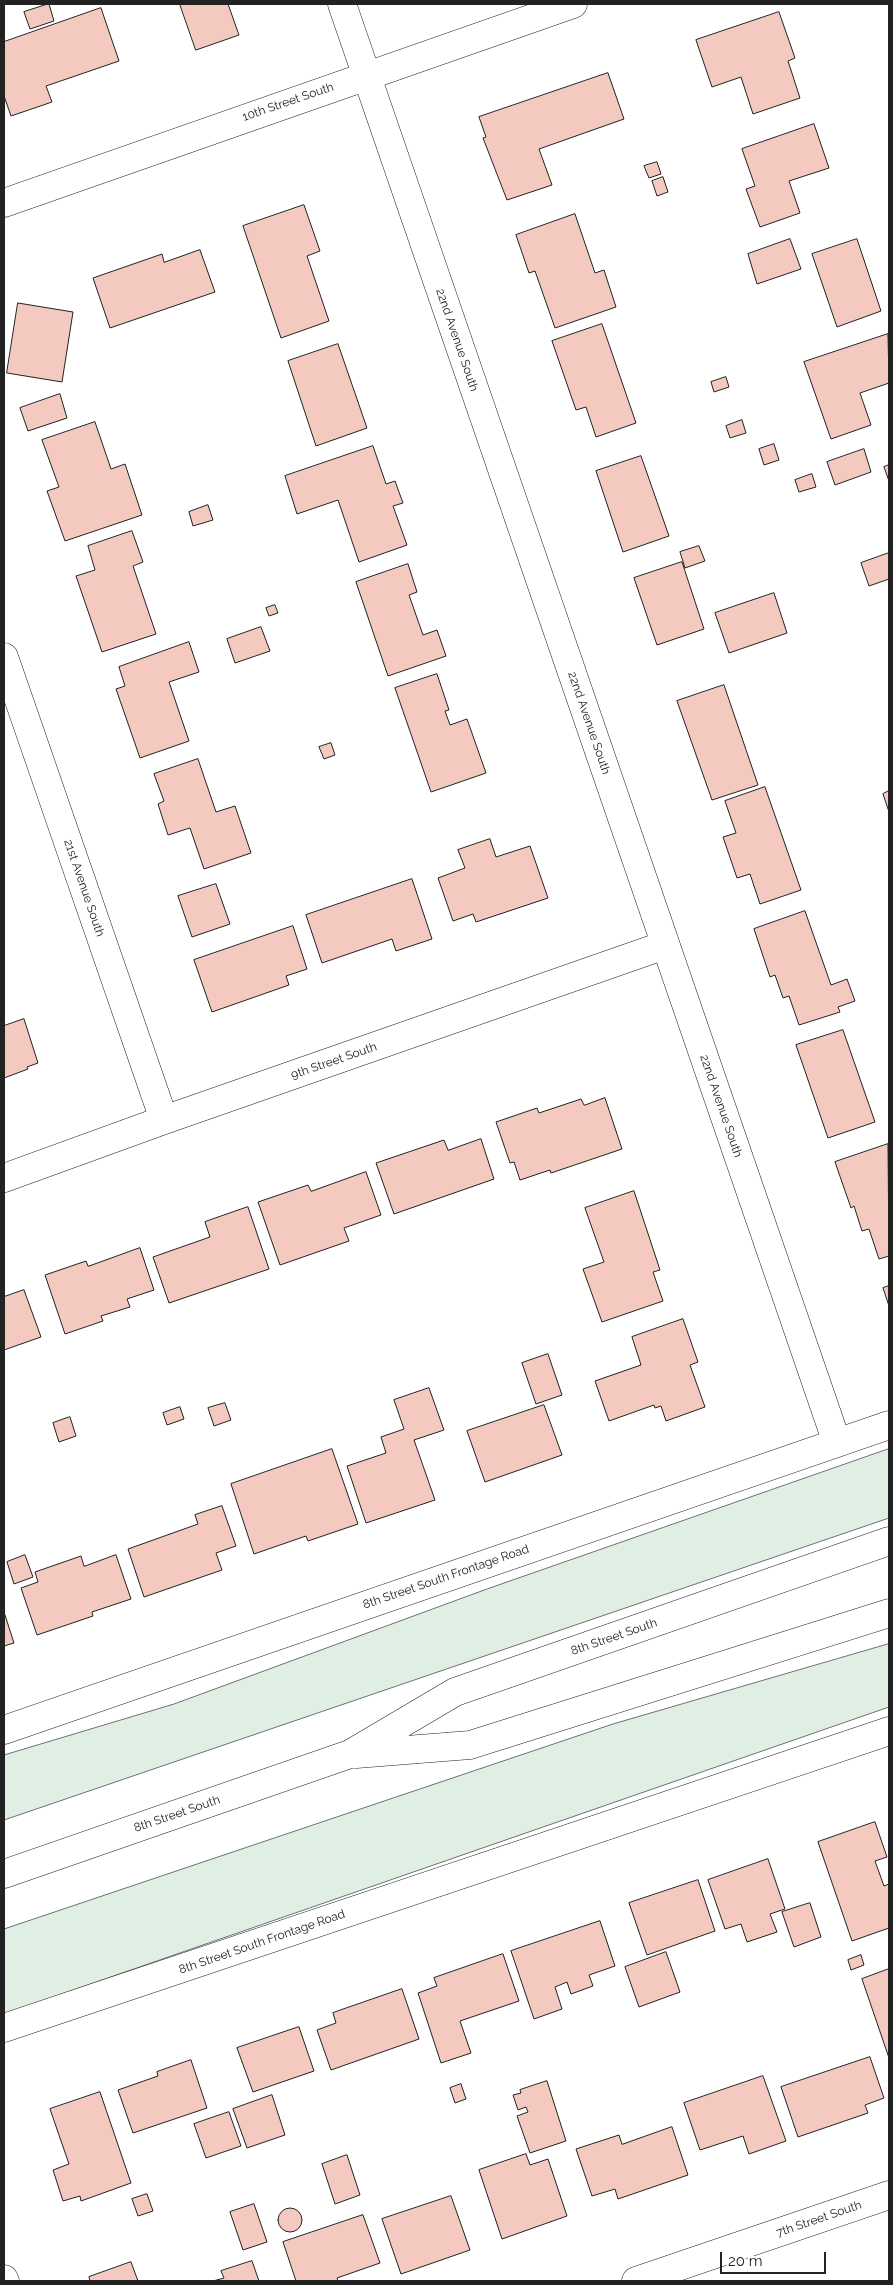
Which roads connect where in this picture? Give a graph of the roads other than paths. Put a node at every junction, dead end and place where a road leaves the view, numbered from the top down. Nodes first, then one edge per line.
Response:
1 (342, 4) edge
2 (573, 4) edge
3 (366, 75) junction
4 (4, 202) edge
5 (4, 657) edge
6 (665, 945) junction
7 (164, 1120) junction
8 (4, 1178) edge
9 (889, 1425) edge
10 (837, 1443) junction
11 (889, 1541) edge
12 (889, 1613) edge
13 (4, 1730) edge
14 (889, 1731) edge
15 (350, 1754) junction
16 (4, 1874) edge
17 (4, 2028) edge
18 (889, 2195) edge
19 (636, 2281) edge

1 - 3 street, 22nd Avenue South
2 - 3 street, 10th Street South
3 - 4 street, 10th Street South
3 - 6 street, 22nd Avenue South
5 - 7 street, 21st Avenue South
6 - 7 street, 9th Street South
6 - 10 street, 22nd Avenue South
7 - 8 street, 9th Street South
9 - 10 street, 8th Street South Frontage Road
10 - 13 street, 8th Street South Frontage Road
11 - 15 street, 8th Street South
12 - 15 street, 8th Street South
14 - 17 street, 8th Street South Frontage Road
15 - 16 street, 8th Street South
18 - 19 street, 7th Street South

